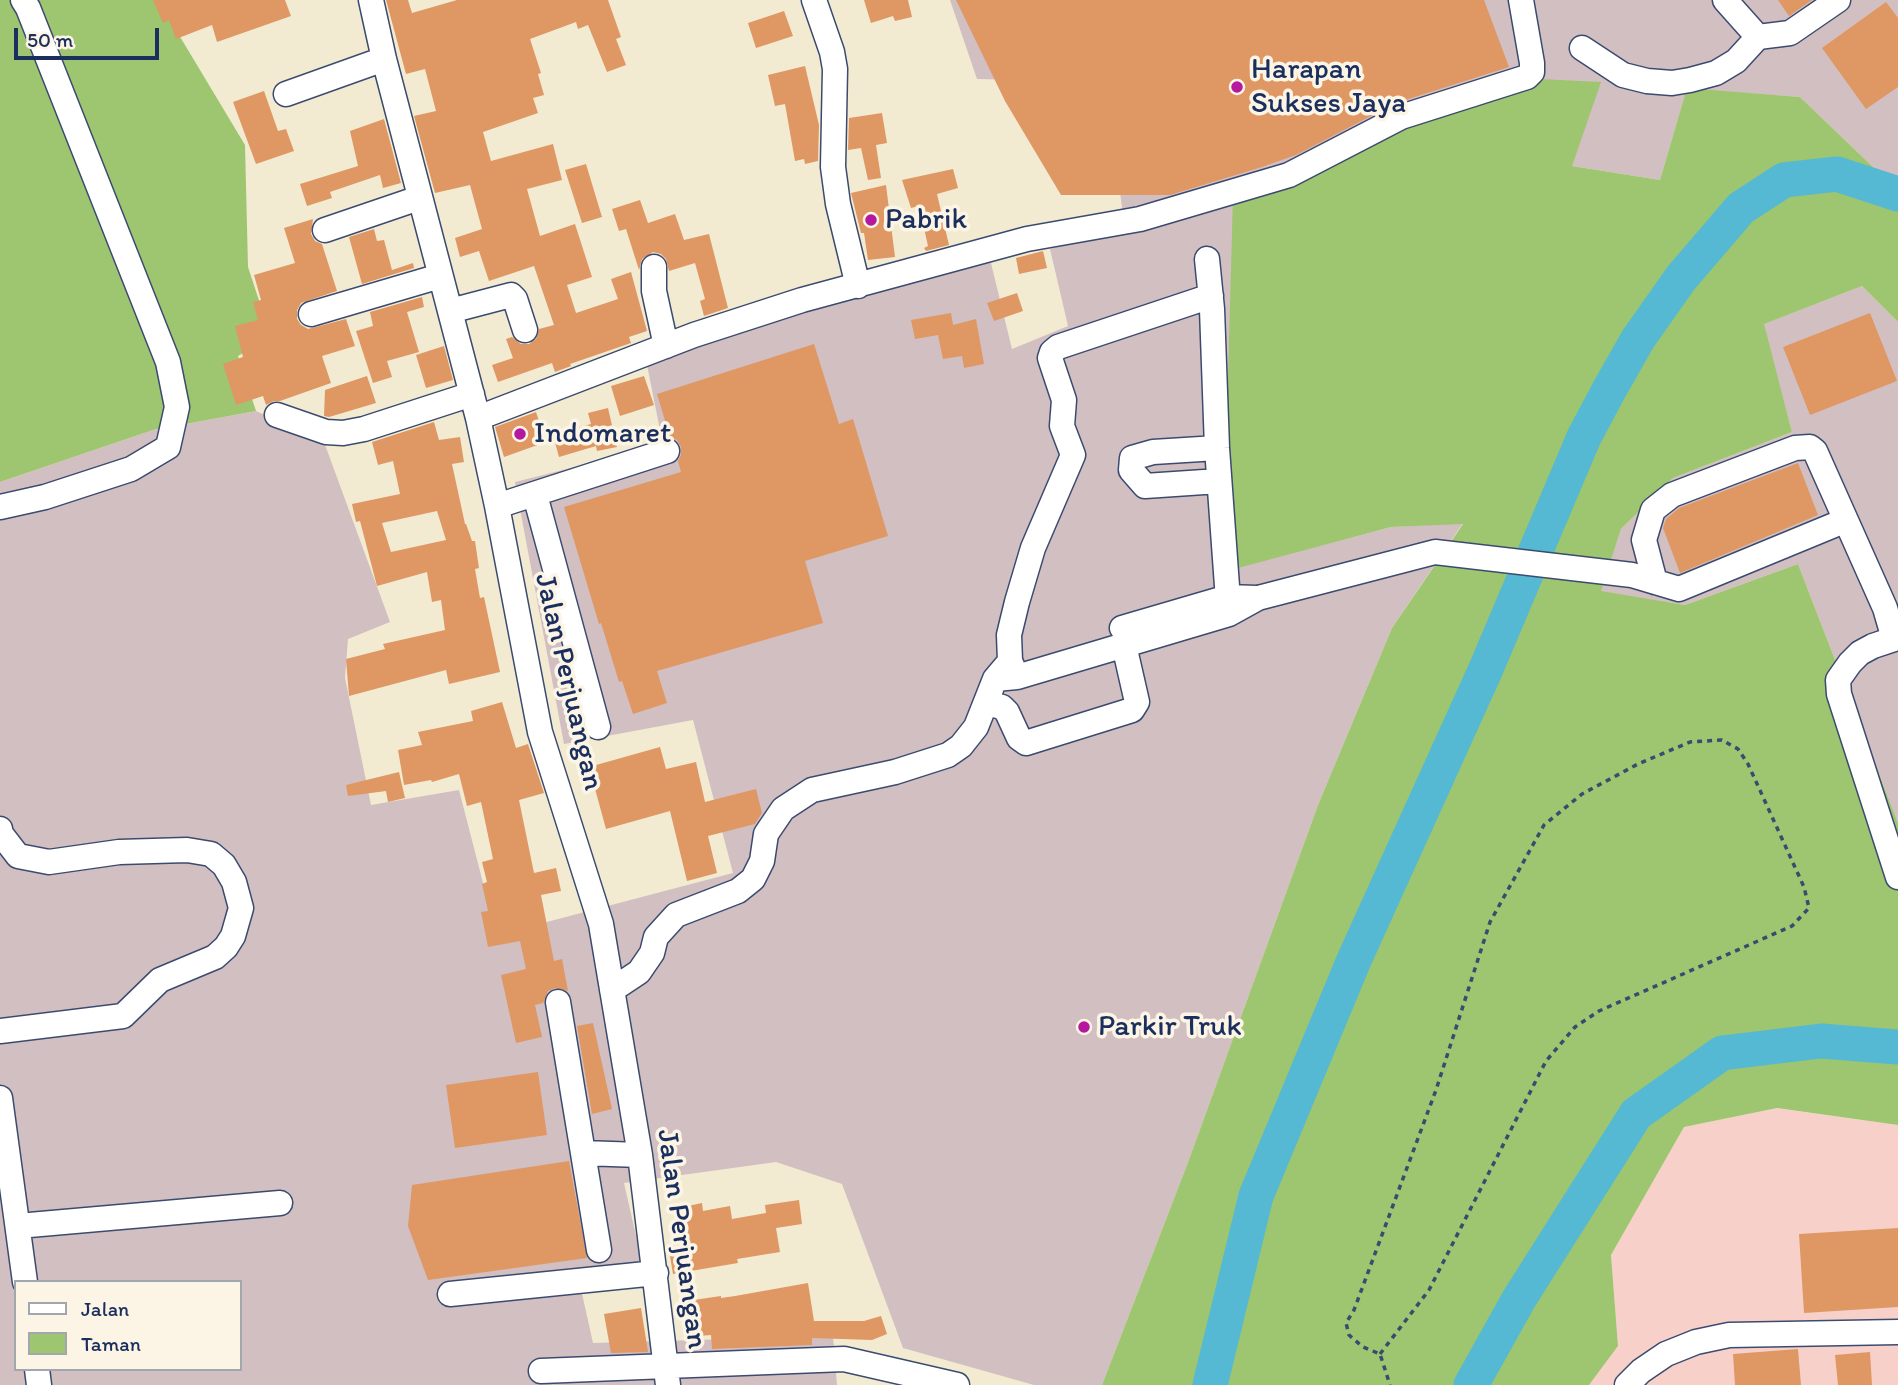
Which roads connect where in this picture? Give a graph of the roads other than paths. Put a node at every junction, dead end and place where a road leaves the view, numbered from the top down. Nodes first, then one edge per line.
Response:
1 (23, 0) edge
2 (371, 0) edge
3 (814, 0) edge
4 (1521, 0) edge
5 (1725, 0) edge
6 (1838, 0) edge
7 (1758, 37) junction
8 (1582, 48) dead end
9 (384, 59) junction
10 (286, 94) dead end
11 (419, 198) junction
12 (325, 230) dead end
13 (1207, 259) dead end
14 (654, 267) dead end
15 (440, 276) junction
16 (858, 286) junction
17 (1211, 296) junction
18 (450, 311) junction
19 (311, 314) dead end
20 (525, 330) dead end
21 (666, 346) junction
22 (472, 394) junction
23 (277, 415) dead end
24 (478, 418) junction
25 (1217, 448) junction
26 (667, 451) dead end
27 (1219, 481) junction
28 (536, 495) junction
29 (497, 506) junction
30 (0, 507) edge
31 (1844, 521) junction
32 (1643, 578) junction
33 (1228, 606) junction
34 (1896, 638) edge
35 (1124, 645) junction
36 (1007, 672) junction
37 (986, 703) junction
38 (598, 727) dead end
39 (0, 829) edge
40 (1898, 877) edge
41 (612, 990) junction
42 (558, 1002) dead end
43 (0, 1031) edge
44 (0, 1097) edge
45 (583, 1153) junction
46 (645, 1169) junction
47 (280, 1203) dead end
48 (18, 1226) junction
49 (599, 1250) dead end
50 (656, 1273) junction
51 (25, 1280) edge
52 (450, 1294) dead end
53 (1898, 1332) edge
54 (541, 1371) dead end
55 (667, 1376) edge
56 (957, 1385) edge
57 (1627, 1385) edge

1 - 30 street
2 - 9 street, Jalan Perjuangan
3 - 16 street
4 - 16 street
5 - 7 street
6 - 7 street
7 - 8 street
9 - 10 street
9 - 11 street, Jalan Perjuangan
11 - 12 street
11 - 15 street, Jalan Perjuangan
13 - 17 street
14 - 21 street
15 - 18 street, Jalan Perjuangan
15 - 19 street
16 - 21 street
17 - 25 street
17 - 36 street
18 - 20 street
18 - 22 street, Jalan Perjuangan
21 - 24 street
22 - 23 street
22 - 24 street, Jalan Perjuangan
24 - 29 street, Jalan Perjuangan
25 - 27 street
25 - 27 street
26 - 28 street
27 - 33 street
28 - 29 street
28 - 38 street
29 - 41 street, Jalan Perjuangan
31 - 32 street
31 - 32 street
31 - 34 street
32 - 33 street
33 - 35 street
33 - 36 street
34 - 40 street
35 - 36 street
35 - 37 street
36 - 37 street
37 - 41 street
39 - 43 street
41 - 46 street, Jalan Perjuangan
42 - 45 street
44 - 48 street
45 - 46 street
45 - 49 street
46 - 50 street, Jalan Perjuangan
47 - 48 street
48 - 51 street
50 - 52 street
50 - 55 street, Jalan Perjuangan
53 - 57 street
54 - 55 street
55 - 56 street

